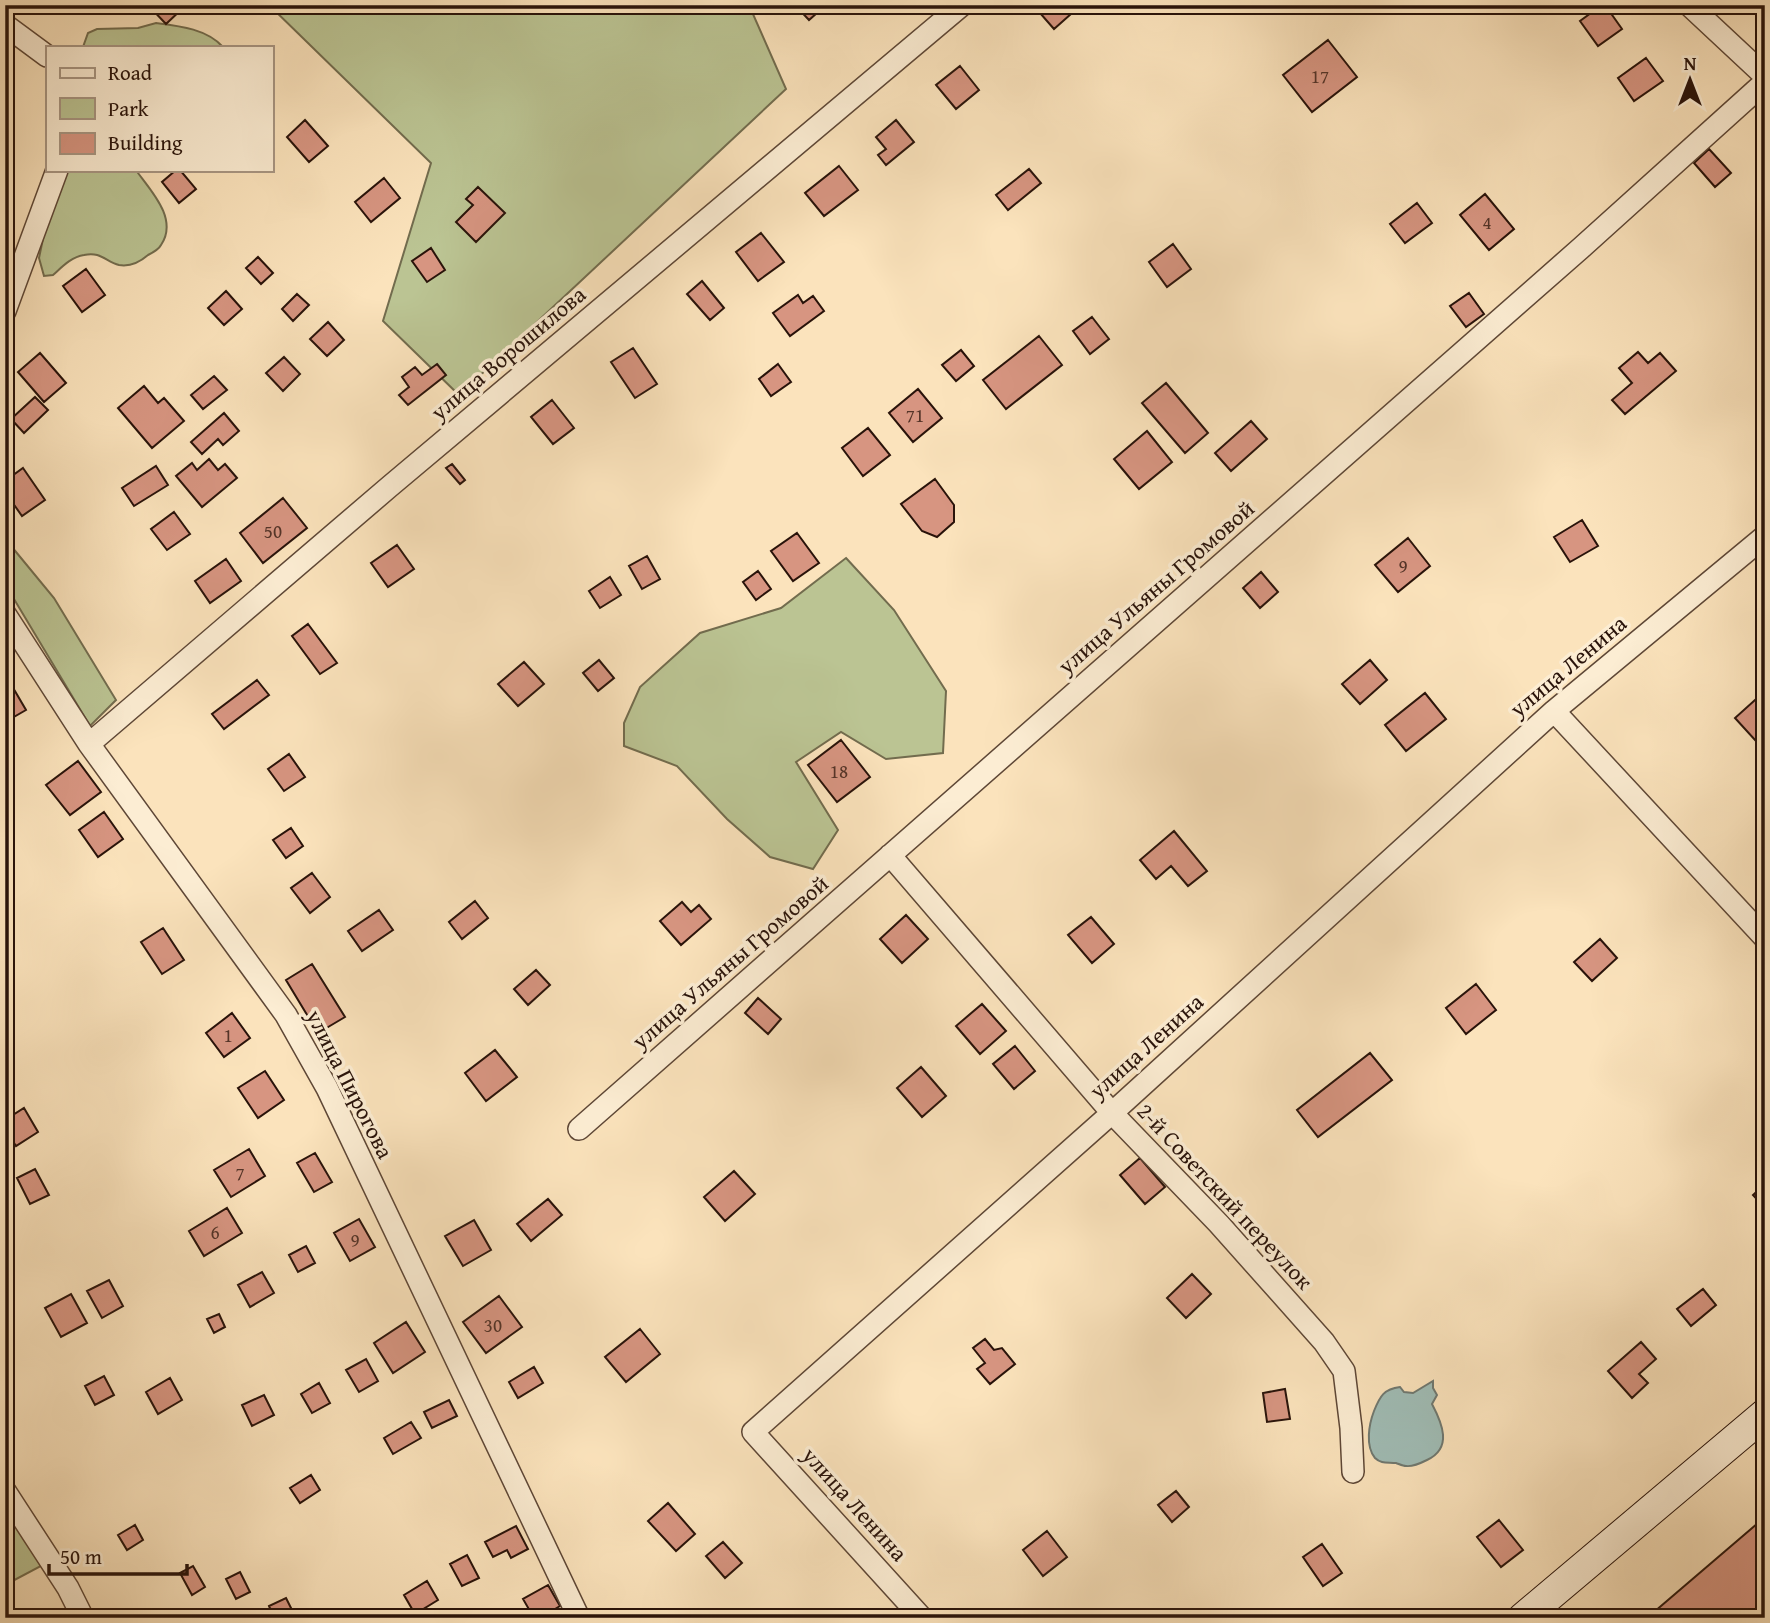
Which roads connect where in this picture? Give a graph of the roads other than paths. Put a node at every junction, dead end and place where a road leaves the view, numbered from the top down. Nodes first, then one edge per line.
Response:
1 (962, 5) edge
2 (1689, 5) edge
3 (5, 25) edge
4 (46, 55) edge
5 (1765, 76) edge
6 (1765, 82) edge
7 (56, 172) edge
8 (5, 311) edge
9 (1765, 536) edge
10 (5, 614) edge
11 (1554, 710) junction
12 (89, 744) junction
13 (890, 855) junction
14 (1765, 938) edge
15 (1112, 1113) junction
16 (579, 1129) dead end
17 (1765, 1414) edge
18 (1353, 1472) dead end
19 (5, 1491) edge
20 (83, 1618) edge
21 (579, 1618) edge
22 (922, 1618) edge
23 (1523, 1618) edge

1 - 12 street, улица Ворошилова
2 - 5 street
3 - 4 street
6 - 13 street, улица Ульяны Громовой
7 - 8 street
9 - 11 street, улица Ленина
10 - 12 street, улица Пирогова
11 - 14 street
11 - 15 street, улица Ленина
12 - 21 street, улица Пирогова
13 - 15 street, 2-й Советский переулок
13 - 16 street, улица Ульяны Громовой
15 - 18 street, 2-й Советский переулок
15 - 22 street, улица Ленина
17 - 23 street
19 - 20 street

